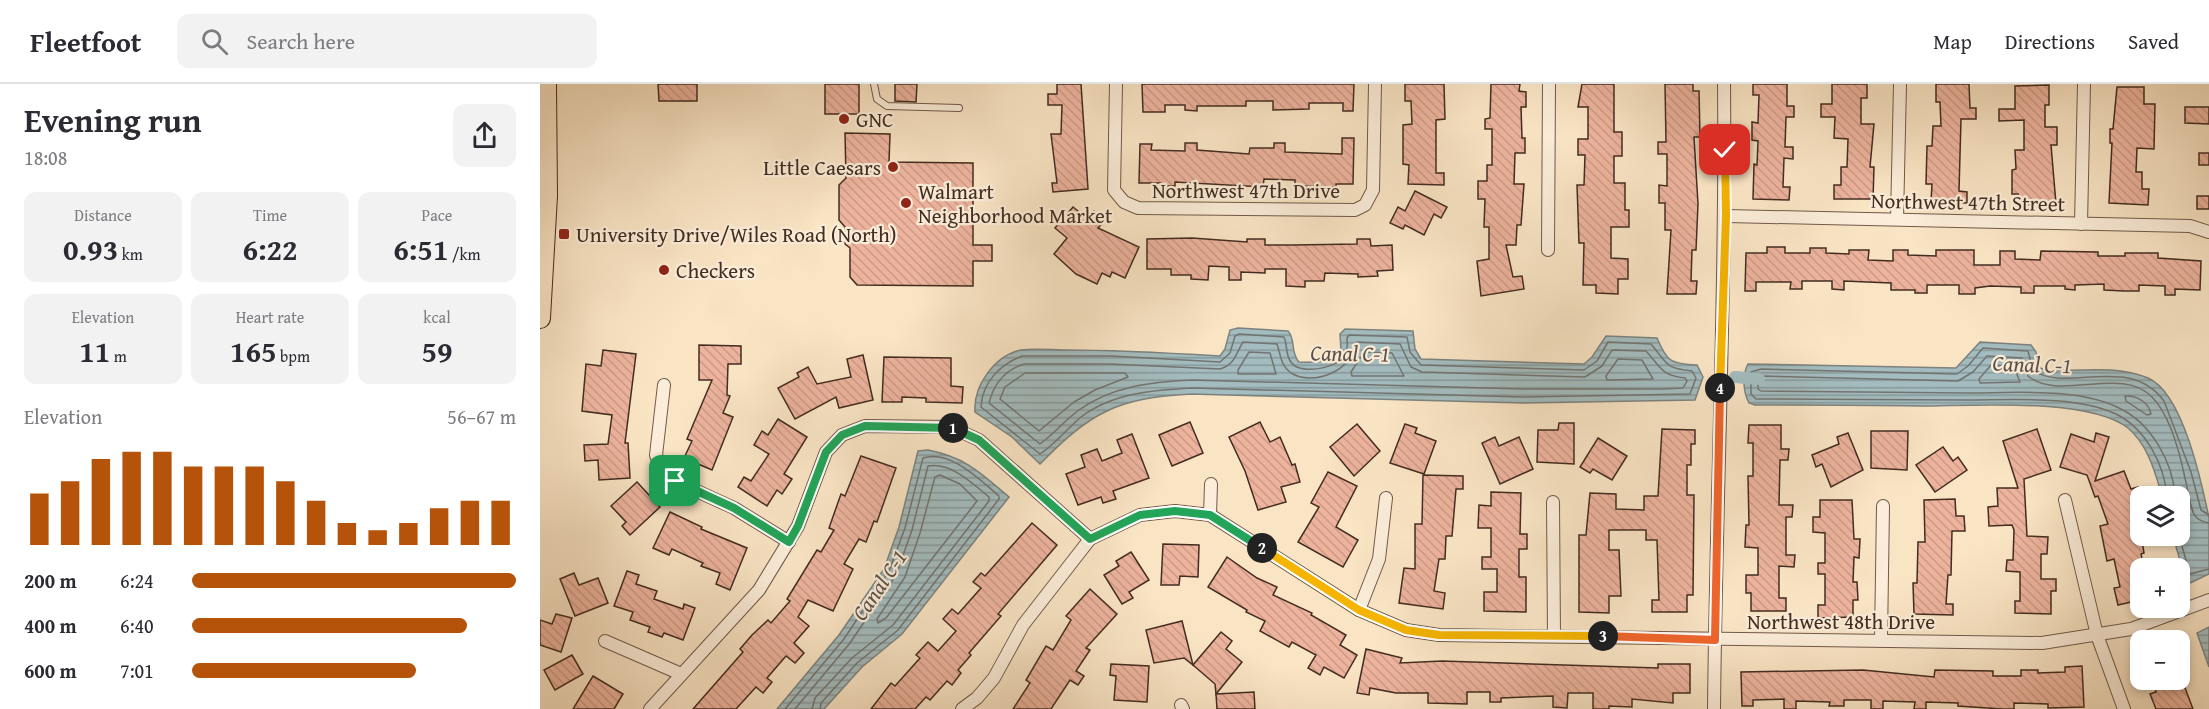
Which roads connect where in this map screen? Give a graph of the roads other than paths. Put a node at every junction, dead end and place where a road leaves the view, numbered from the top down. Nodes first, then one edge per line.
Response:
1 (546, 84) edge
2 (874, 84) edge
3 (1116, 84) edge
4 (1376, 84) edge
5 (1549, 84) edge
6 (1724, 84) edge
7 (1900, 84) edge
8 (2084, 84) edge
9 (959, 108) dead end
10 (1726, 216) junction
11 (1897, 219) junction
12 (2081, 224) junction
13 (2209, 232) edge
14 (1548, 250) dead end
15 (540, 318) edge
16 (664, 385) dead end
17 (1211, 484) dead end
18 (1386, 498) dead end
19 (2065, 500) dead end
20 (1552, 502) dead end
21 (1883, 506) dead end
22 (1210, 515) junction
23 (1090, 539) junction
24 (789, 542) junction
25 (2209, 600) edge
26 (1359, 610) junction
27 (1554, 635) junction
28 (2097, 635) junction
29 (1715, 640) junction
30 (1881, 640) junction
31 (605, 641) dead end
32 (681, 674) junction
33 (650, 709) edge
34 (962, 709) edge
35 (1714, 709) edge
36 (2124, 709) edge

1 - 15 main road
2 - 9 lane
3 - 4 street, Northwest 47th Drive
5 - 14 street
6 - 10 street
7 - 11 street
8 - 12 street
10 - 11 street, Northwest 47th Street
10 - 29 street
11 - 12 street, Northwest 47th Street
12 - 13 street, Northwest 47th Street
16 - 24 street
17 - 22 street
18 - 26 street
19 - 28 street
20 - 27 street
21 - 30 street
22 - 23 street, Northwest 48th Drive
22 - 26 street, Northwest 48th Drive
23 - 24 street
23 - 34 street
24 - 32 street
25 - 28 street, Northwest 48th Drive
26 - 27 street, Northwest 48th Drive
27 - 29 street, Northwest 48th Drive
28 - 30 street, Northwest 48th Drive
28 - 36 street
29 - 30 street, Northwest 48th Drive
29 - 35 street
31 - 32 street
32 - 33 street

